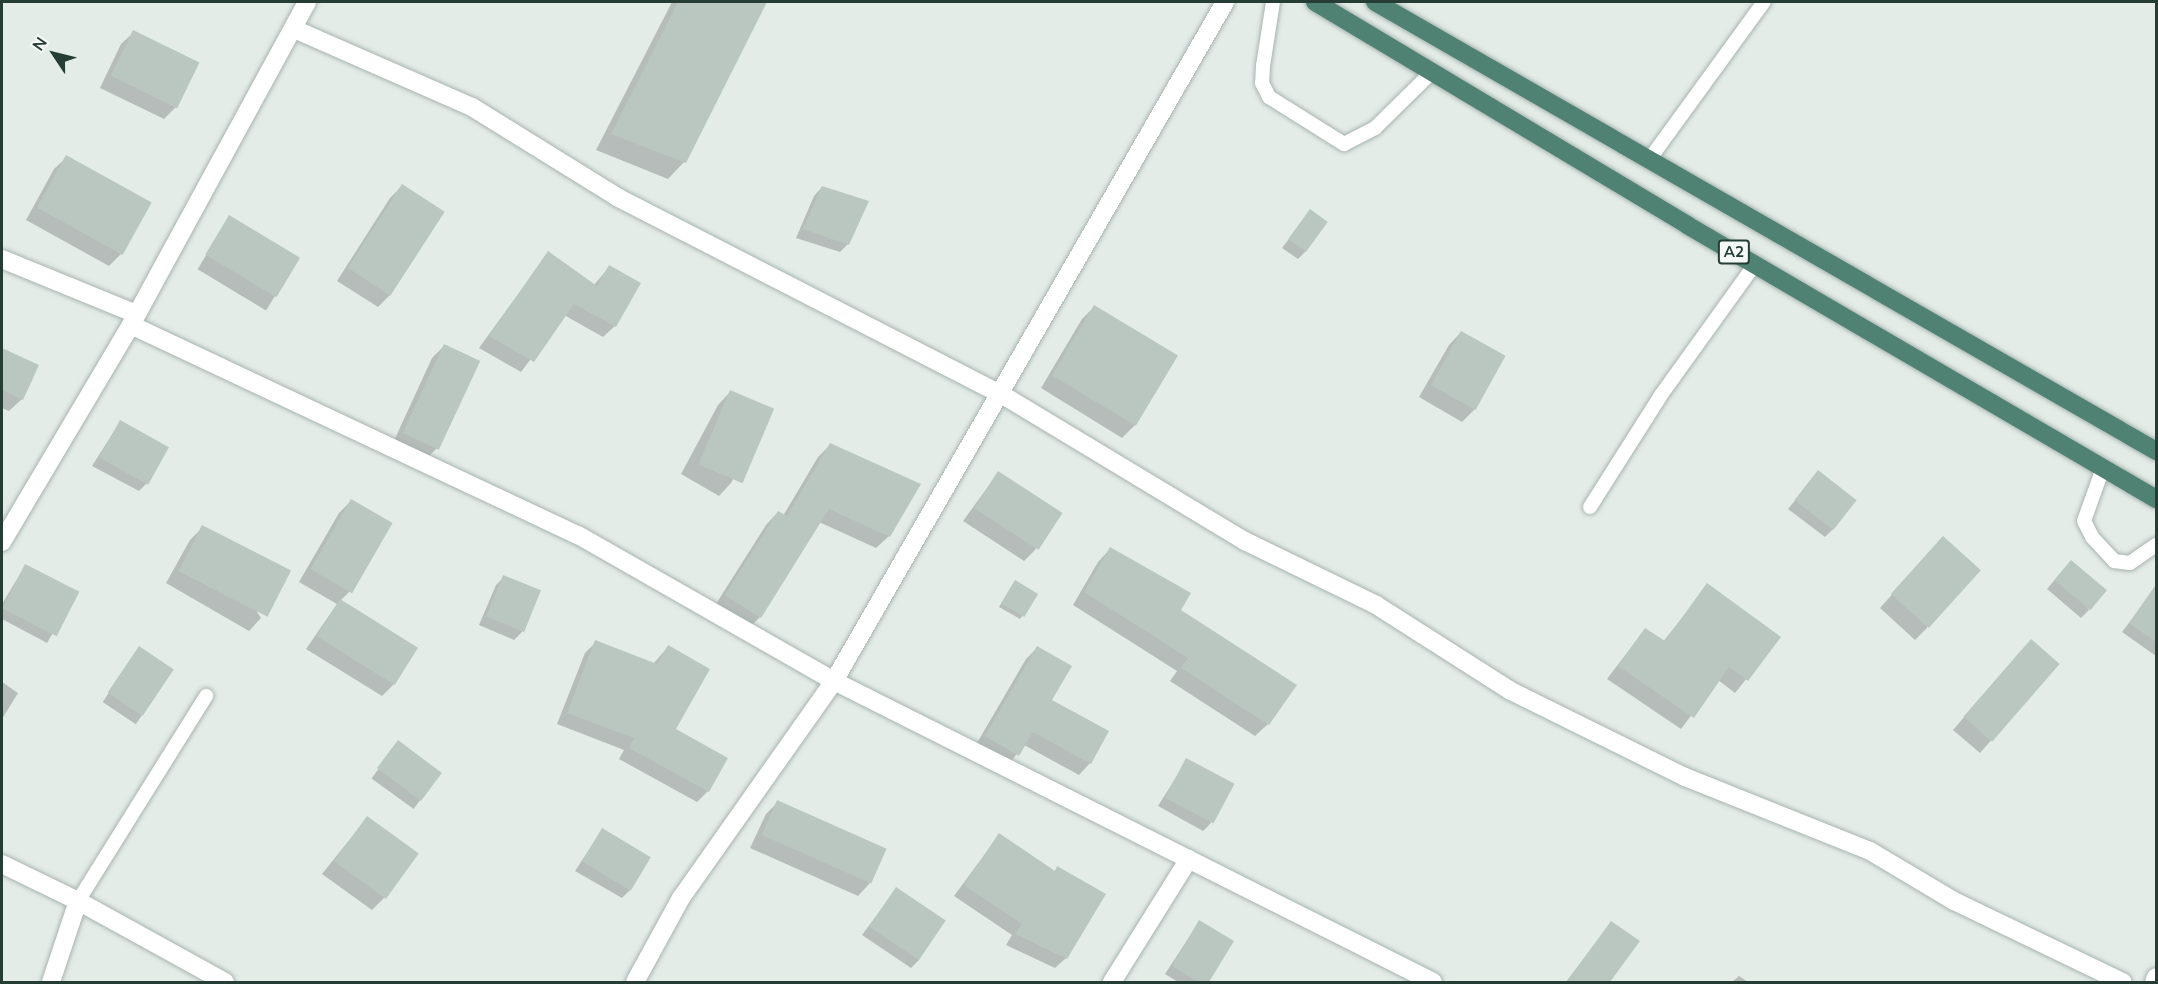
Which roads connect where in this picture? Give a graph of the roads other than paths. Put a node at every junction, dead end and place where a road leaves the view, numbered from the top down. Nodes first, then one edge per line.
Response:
1 (308, 2) edge
2 (1225, 2) edge
3 (1274, 2) edge
4 (1315, 2) edge
5 (1375, 2) edge
6 (1764, 2) edge
7 (294, 29) junction
8 (1432, 72) junction
9 (1649, 160) junction
10 (2, 259) edge
11 (1755, 264) junction
12 (134, 320) junction
13 (1001, 394) junction
14 (2154, 447) edge
15 (2103, 468) junction
16 (2157, 499) edge
17 (1590, 507) dead end
18 (2, 542) edge
19 (2157, 545) edge
20 (834, 681) junction
21 (206, 696) dead end
22 (1189, 859) junction
23 (2, 864) edge
24 (78, 901) junction
25 (2156, 978) edge
26 (51, 982) edge
27 (225, 982) edge
28 (635, 982) edge
29 (1112, 982) edge
30 (1433, 982) edge
31 (2122, 982) edge
32 (2154, 982) edge

1 - 7 street
2 - 13 street
3 - 8 lane
4 - 8 highway, A2
5 - 9 highway, A2
6 - 9 lane
7 - 12 street
7 - 13 street
8 - 11 highway, A2
9 - 14 highway, A2
10 - 12 street
11 - 15 highway, A2
11 - 17 lane
12 - 18 street
12 - 20 street
13 - 20 street
13 - 31 street
15 - 16 highway, A2
15 - 19 lane
20 - 22 street
20 - 28 street
21 - 24 lane
22 - 29 street
22 - 30 street
23 - 24 street
24 - 26 street
24 - 27 street
25 - 32 street

